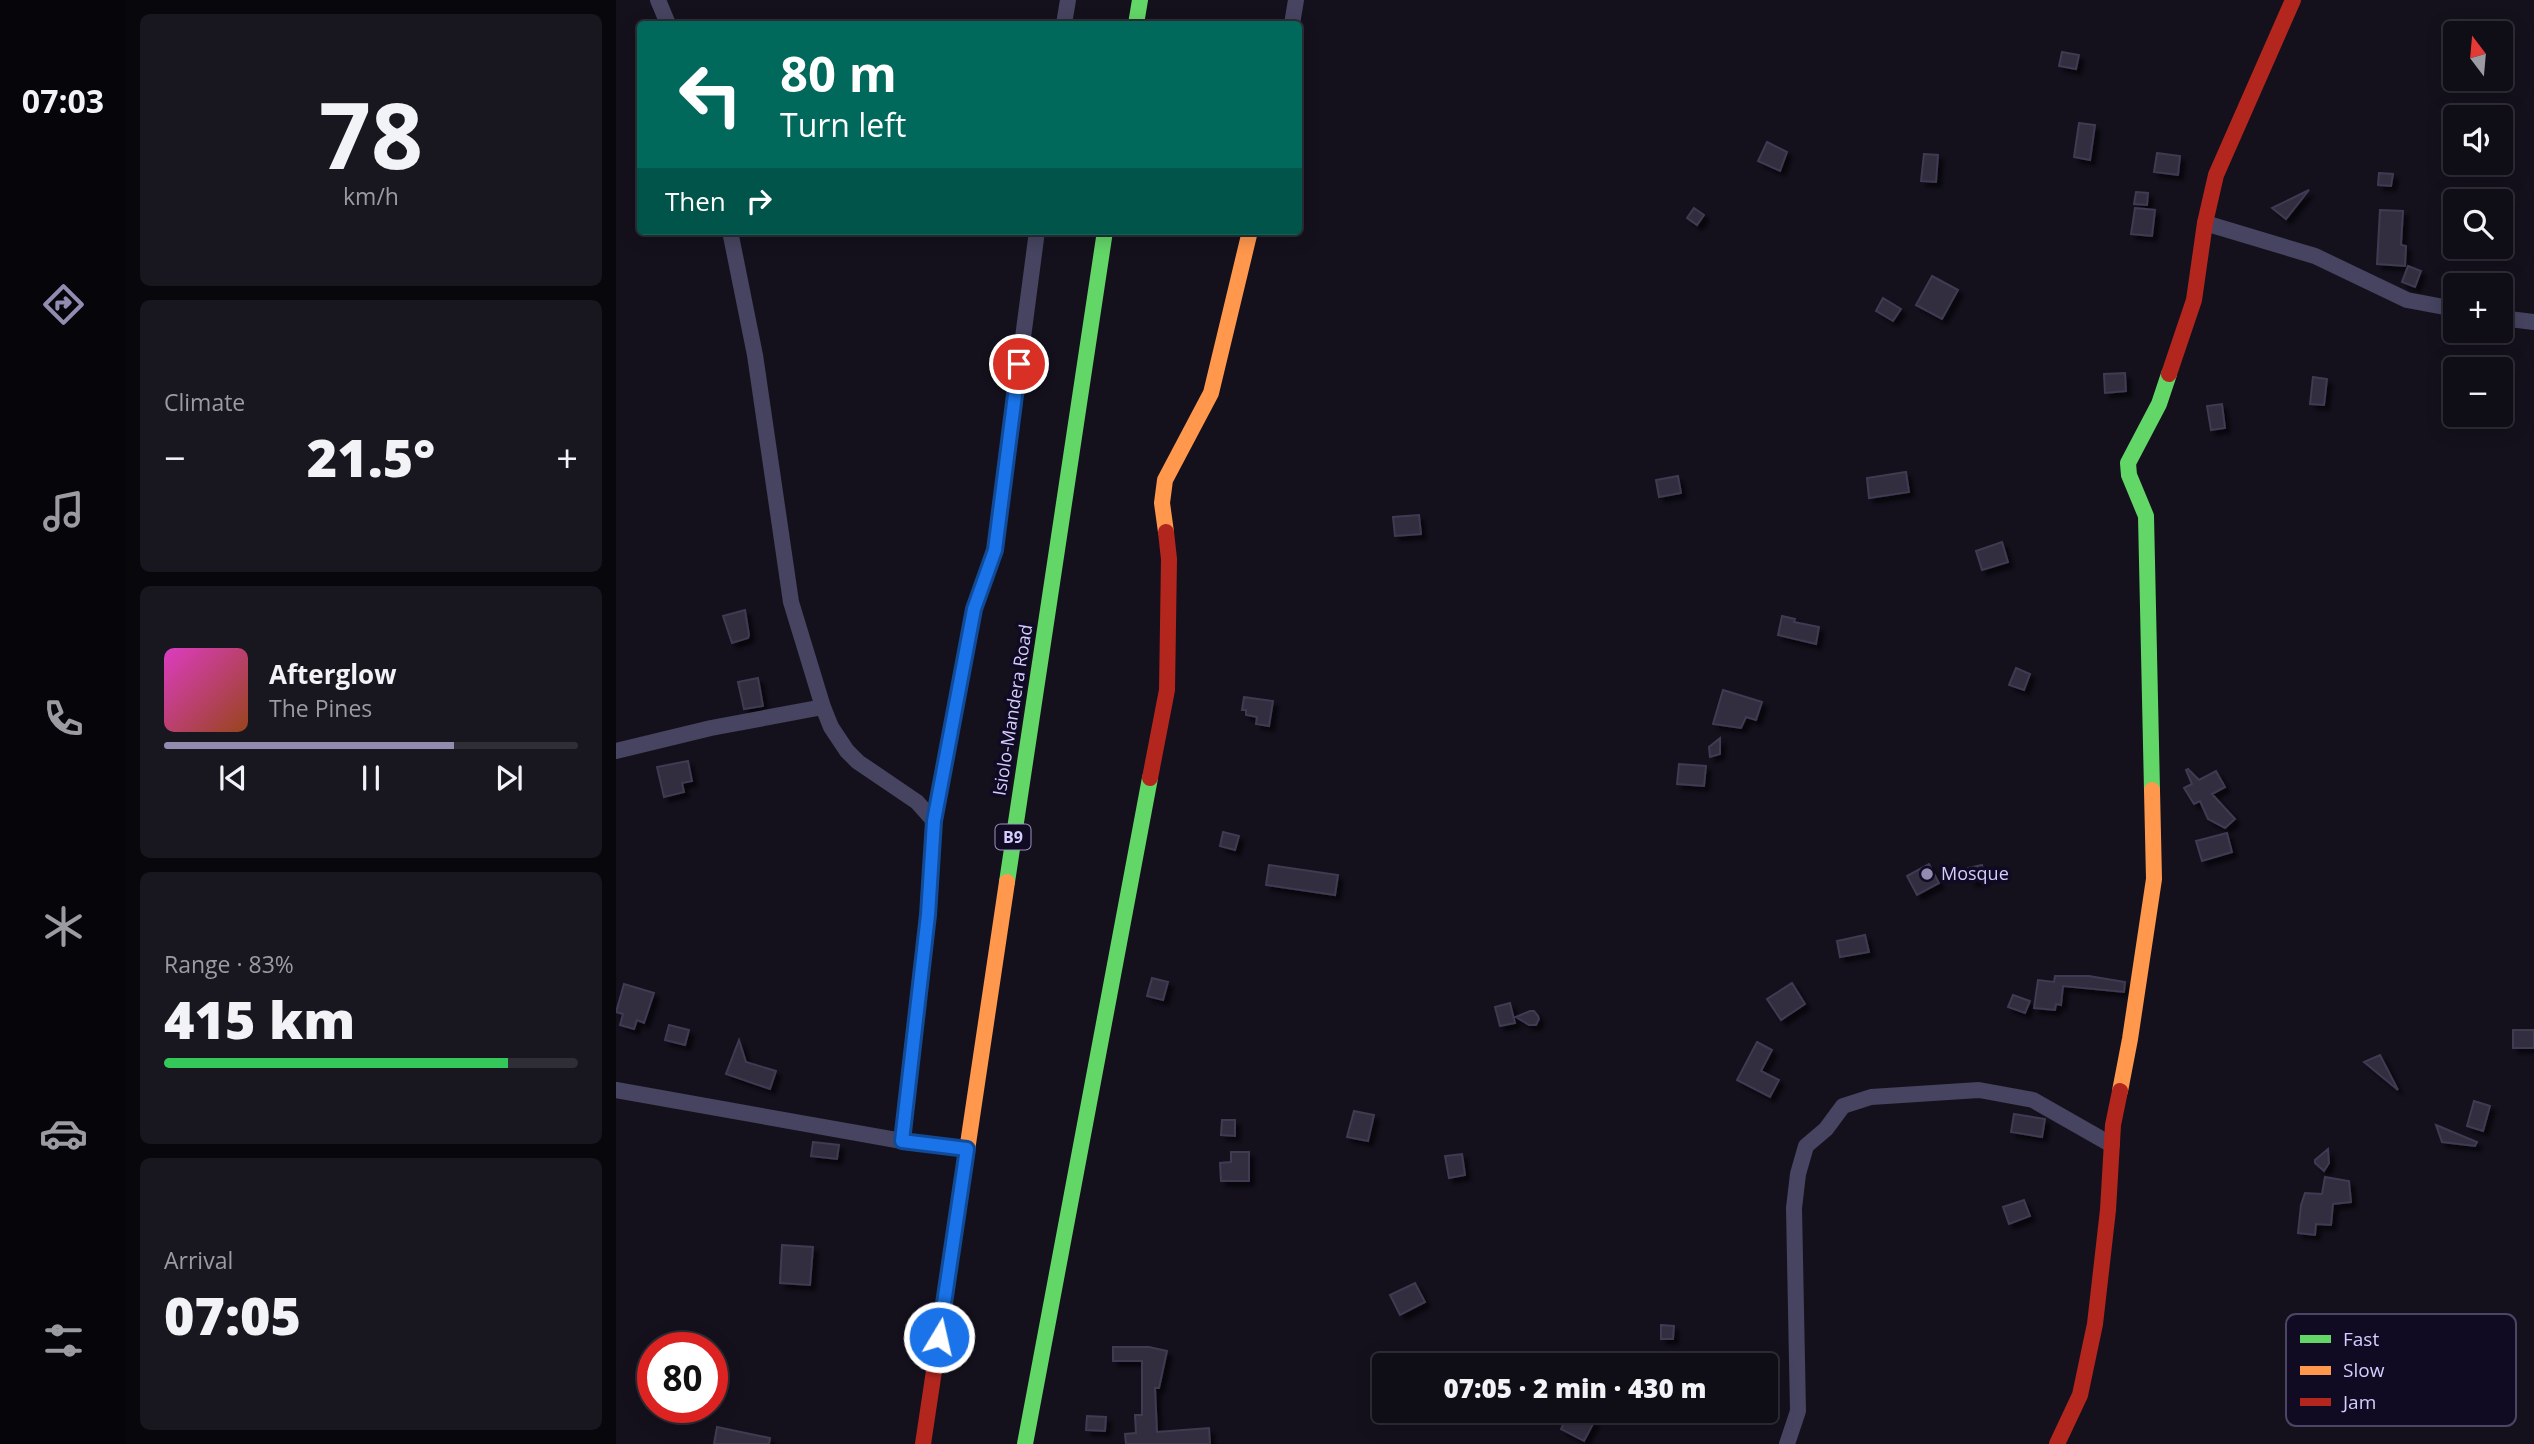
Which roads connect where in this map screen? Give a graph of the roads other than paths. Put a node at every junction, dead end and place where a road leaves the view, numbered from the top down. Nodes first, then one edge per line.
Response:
1 (658, 0) edge
2 (1068, 0) edge
3 (1140, 0) edge
4 (1296, 0) edge
5 (2293, 0) edge
6 (667, 21) edge
7 (1064, 21) edge
8 (1136, 21) edge
9 (1292, 21) edge
10 (2204, 223) junction
11 (731, 235) edge
12 (1036, 235) edge
13 (1104, 235) edge
14 (1249, 235) edge
15 (2443, 307) edge
16 (2513, 319) edge
17 (2534, 322) edge
18 (823, 707) junction
19 (616, 751) edge
20 (934, 821) junction
21 (616, 1082) edge
22 (616, 1090) edge
23 (709, 1106) junction
24 (902, 1141) junction
25 (2112, 1145) junction
26 (967, 1149) junction
27 (923, 1444) edge
28 (1025, 1444) edge
29 (1787, 1444) edge
30 (2057, 1444) edge

1 - 6 street
2 - 7 street
3 - 8 main road
4 - 9 street
5 - 10 main road
10 - 15 street
10 - 25 main road
11 - 18 street
12 - 20 street
13 - 26 main road, Isiolo-Mandera Road / B9
14 - 28 main road
16 - 17 street
18 - 19 street
18 - 20 street
20 - 24 street
21 - 23 street
22 - 23 street
23 - 24 street
24 - 26 street
25 - 29 street
25 - 30 main road
26 - 27 main road, Isiolo-Mandera Road / B9

